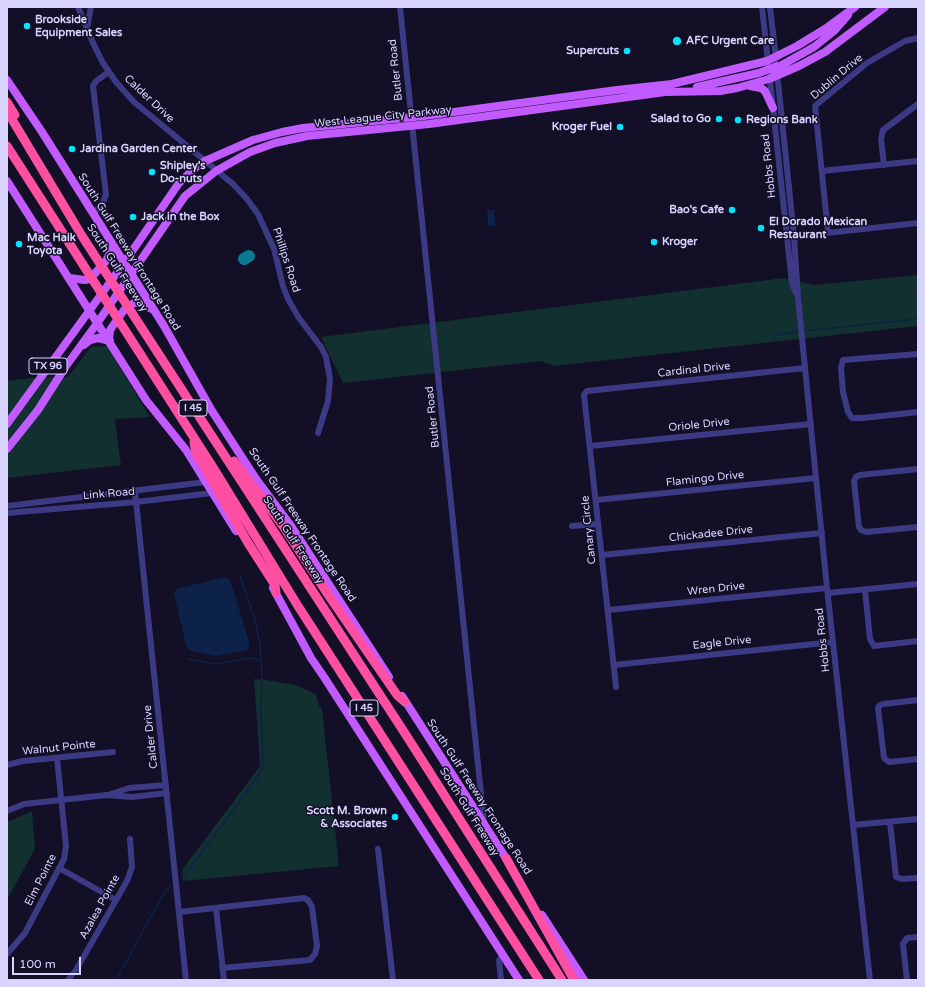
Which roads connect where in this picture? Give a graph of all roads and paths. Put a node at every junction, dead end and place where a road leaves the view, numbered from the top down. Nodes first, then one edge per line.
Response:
1 (78, 7) edge
2 (90, 7) edge
3 (400, 7) edge
4 (762, 7) edge
5 (770, 7) edge
6 (855, 7) edge
7 (885, 7) edge
8 (87, 28) junction
9 (918, 38) edge
10 (772, 68) junction
11 (109, 72) junction
12 (7, 80) edge
13 (748, 86) junction
14 (665, 92) junction
15 (582, 95) junction
16 (7, 102) edge
17 (581, 104) junction
18 (918, 104) edge
19 (772, 108) junction
20 (506, 109) junction
21 (7, 111) edge
22 (412, 121) junction
23 (7, 146) edge
24 (205, 161) junction
25 (918, 161) edge
26 (884, 165) junction
27 (216, 171) junction
28 (822, 171) junction
29 (46, 175) junction
30 (7, 181) edge
31 (92, 213) junction
32 (918, 223) edge
33 (828, 232) junction
34 (794, 236) junction
35 (787, 237) junction
36 (113, 247) junction
37 (124, 263) junction
38 (130, 274) junction
39 (69, 278) junction
40 (798, 298) junction
41 (90, 310) junction
42 (154, 311) junction
43 (98, 322) junction
44 (110, 341) junction
45 (80, 347) junction
46 (918, 354) edge
47 (805, 368) junction
48 (586, 392) joint
49 (918, 412) edge
50 (7, 424) edge
51 (811, 424) junction
52 (318, 433) dead end
53 (192, 434) junction
54 (216, 443) junction
55 (590, 446) junction
56 (7, 449) edge
57 (918, 469) edge
58 (816, 478) junction
59 (206, 482) junction
60 (136, 492) junction
61 (212, 493) junction
62 (71, 499) junction
63 (596, 500) junction
64 (136, 502) junction
65 (7, 506) edge
66 (72, 508) junction
67 (7, 513) edge
68 (598, 524) junction
69 (572, 526) dead end
70 (918, 527) edge
71 (822, 533) junction
72 (602, 555) junction
73 (918, 584) edge
74 (865, 590) junction
75 (827, 591) junction
76 (276, 593) junction
77 (608, 610) junction
78 (918, 641) edge
79 (833, 642) junction
80 (614, 665) junction
81 (616, 687) dead end
82 (918, 700) edge
83 (406, 702) junction
84 (113, 752) dead end
85 (57, 758) junction
86 (918, 759) edge
87 (7, 765) edge
88 (166, 785) junction
89 (166, 793) junction
90 (107, 796) junction
91 (61, 800) junction
92 (7, 811) edge
93 (918, 819) edge
94 (890, 822) junction
95 (484, 824) junction
96 (853, 825) junction
97 (130, 839) dead end
98 (378, 849) dead end
99 (506, 858) junction
100 (59, 868) junction
101 (918, 878) edge
102 (116, 900) junction
103 (216, 908) junction
104 (179, 912) junction
105 (918, 937) edge
106 (7, 954) edge
107 (503, 955) junction
108 (222, 968) junction
109 (68, 980) edge
110 (186, 980) edge
111 (224, 980) edge
112 (393, 980) edge
113 (501, 980) edge
114 (519, 980) edge
115 (539, 980) edge
116 (562, 980) edge
117 (574, 980) edge
118 (584, 980) edge
119 (870, 980) edge
120 (907, 980) edge

1 - 2 street
1 - 8 street, Calder Drive
2 - 8 street
3 - 22 street, Butler Road
4 - 10 street, Hobbs Road
5 - 10 street, Hobbs Road
6 - 10 main road
7 - 10 main road, West League City Parkway
8 - 11 street, Calder Drive
9 - 28 street, Dublin Drive
10 - 13 main road, West League City Parkway
10 - 14 main road
10 - 15 main road, West League City Parkway
10 - 19 street, Hobbs Road
10 - 34 street, Hobbs Road
11 - 24 street, Calder Drive
11 - 31 street
12 - 31 main road, South Gulf Freeway Frontage Road
13 - 14 main road, West League City Parkway
13 - 19 main road
14 - 17 main road, West League City Parkway
15 - 17 main road
15 - 20 main road, West League City Parkway
16 - 29 highway
17 - 20 main road, West League City Parkway
18 - 26 street
19 - 35 street, Hobbs Road
20 - 22 main road, West League City Parkway
21 - 29 highway, South Gulf Freeway / I 45
22 - 24 main road, West League City Parkway
22 - 27 main road, West League City Parkway
22 - 95 street, Butler Road
23 - 53 highway, I 45
24 - 27 street, Calder Drive
24 - 37 main road, West League City Parkway
25 - 26 street
26 - 28 street
27 - 38 main road, West League City Parkway
27 - 52 street, Phillips Road
28 - 33 street, Dublin Drive
29 - 54 highway, South Gulf Freeway / I 45
30 - 39 main road
31 - 36 main road, South Gulf Freeway Frontage Road
32 - 33 street
33 - 34 street
34 - 35 street
34 - 40 street, Hobbs Road
35 - 40 street, Hobbs Road
36 - 37 main road, South Gulf Freeway Frontage Road
36 - 39 main road
37 - 38 main road, South Gulf Freeway Frontage Road
37 - 41 main road, West League City Parkway / TX 96
38 - 42 main road, South Gulf Freeway Frontage Road
38 - 43 main road, West League City Parkway / TX 96
39 - 41 main road
40 - 47 street, Hobbs Road
41 - 43 main road
41 - 50 main road, West League City Parkway / TX 96
42 - 44 main road
42 - 83 main road, South Gulf Freeway Frontage Road
43 - 44 main road
43 - 45 main road, West League City Parkway / TX 96
44 - 45 main road
44 - 59 main road
45 - 56 main road, West League City Parkway / TX 96
46 - 49 street
47 - 48 street, Cardinal Drive
47 - 51 street, Hobbs Road
48 - 55 street, Canary Circle
51 - 55 street, Oriole Drive
51 - 58 street, Hobbs Road
53 - 76 highway
53 - 115 highway, I 45
54 - 83 highway
54 - 116 highway, South Gulf Freeway / I 45
55 - 63 street, Canary Circle
57 - 70 street
58 - 63 street, Flamingo Drive
58 - 71 street, Hobbs Road
59 - 60 street, Link Road
59 - 61 main road
60 - 62 street, Link Road
60 - 64 street, Calder Drive
61 - 64 street, Link Road
61 - 76 main road
62 - 65 street, Link Road
62 - 66 street
63 - 68 street, Canary Circle
64 - 66 street, Link Road
64 - 88 street, Calder Drive
66 - 67 street, Link Road
68 - 69 street
68 - 72 street, Canary Circle
71 - 72 street, Chickadee Drive
71 - 75 street, Hobbs Road
72 - 77 street, Canary Circle
73 - 74 street, Wren Drive
74 - 75 street, Wren Drive
74 - 78 street
75 - 77 street, Wren Drive
75 - 79 street, Hobbs Road
76 - 107 main road
77 - 80 street, Canary Circle
79 - 80 street, Eagle Drive
79 - 96 street, Hobbs Road
80 - 81 street, Canary Circle
82 - 86 street
83 - 95 main road, South Gulf Freeway Frontage Road
84 - 85 street, Walnut Pointe
85 - 87 street, Walnut Pointe
85 - 91 street, Elm Pointe
88 - 89 street, Calder Drive
88 - 90 street
89 - 90 street
89 - 104 street, Calder Drive
90 - 91 street
91 - 92 street
91 - 100 street, Elm Pointe
93 - 94 street
94 - 96 street
94 - 101 street
95 - 99 main road, South Gulf Freeway Frontage Road
96 - 119 street, Hobbs Road
97 - 102 street, Azalea Pointe
98 - 112 street
99 - 117 highway
99 - 118 main road, South Gulf Freeway Frontage Road
100 - 102 street
100 - 106 street, Elm Pointe
102 - 109 street, Azalea Pointe
103 - 104 street
103 - 108 street
103 - 108 street
104 - 110 street, Calder Drive
105 - 120 street
107 - 113 street
107 - 114 main road
108 - 111 street

